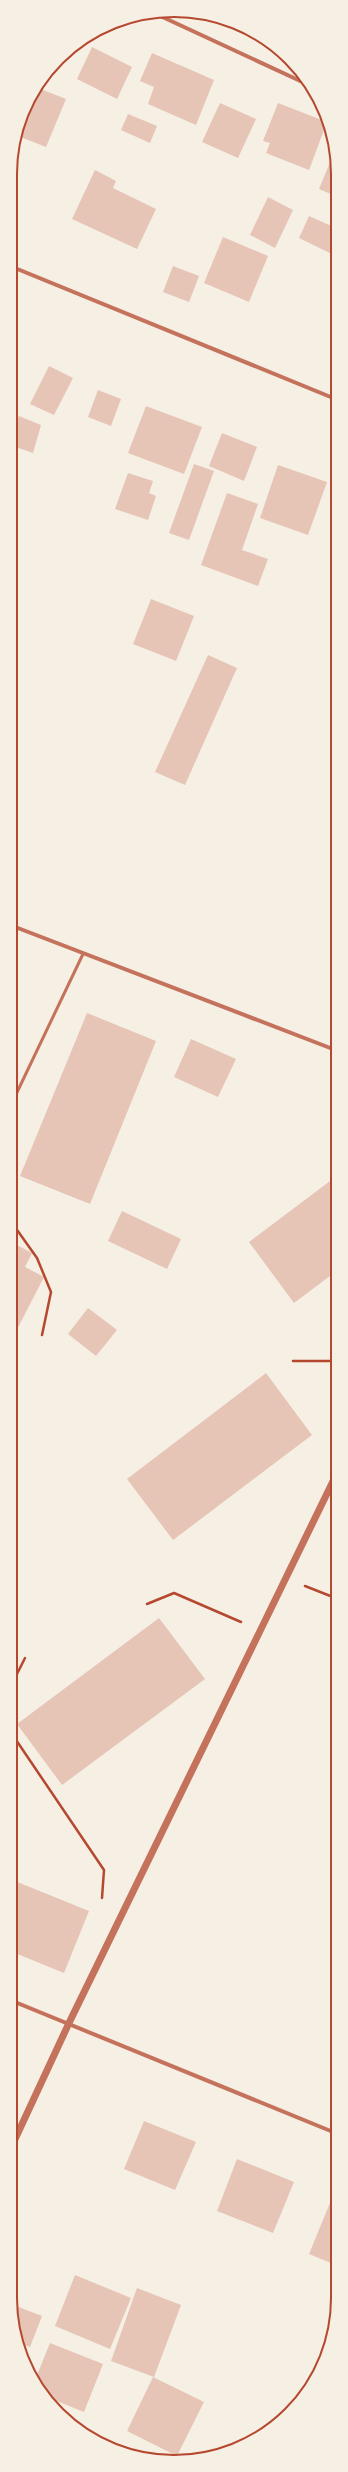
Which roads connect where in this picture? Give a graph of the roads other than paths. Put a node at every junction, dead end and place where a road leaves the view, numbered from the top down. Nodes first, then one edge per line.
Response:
1 (163, 17) edge
2 (301, 81) edge
3 (17, 269) edge
4 (331, 397) edge
5 (17, 928) edge
6 (83, 954) junction
7 (331, 1048) edge
8 (17, 1092) edge
9 (331, 1486) edge
10 (17, 2003) edge
11 (69, 2023) junction
12 (331, 2131) edge
13 (17, 2135) edge

1 - 2 street
3 - 4 street
5 - 6 street
6 - 7 street
6 - 8 lane
9 - 11 street
10 - 11 street
11 - 12 street
11 - 13 street

